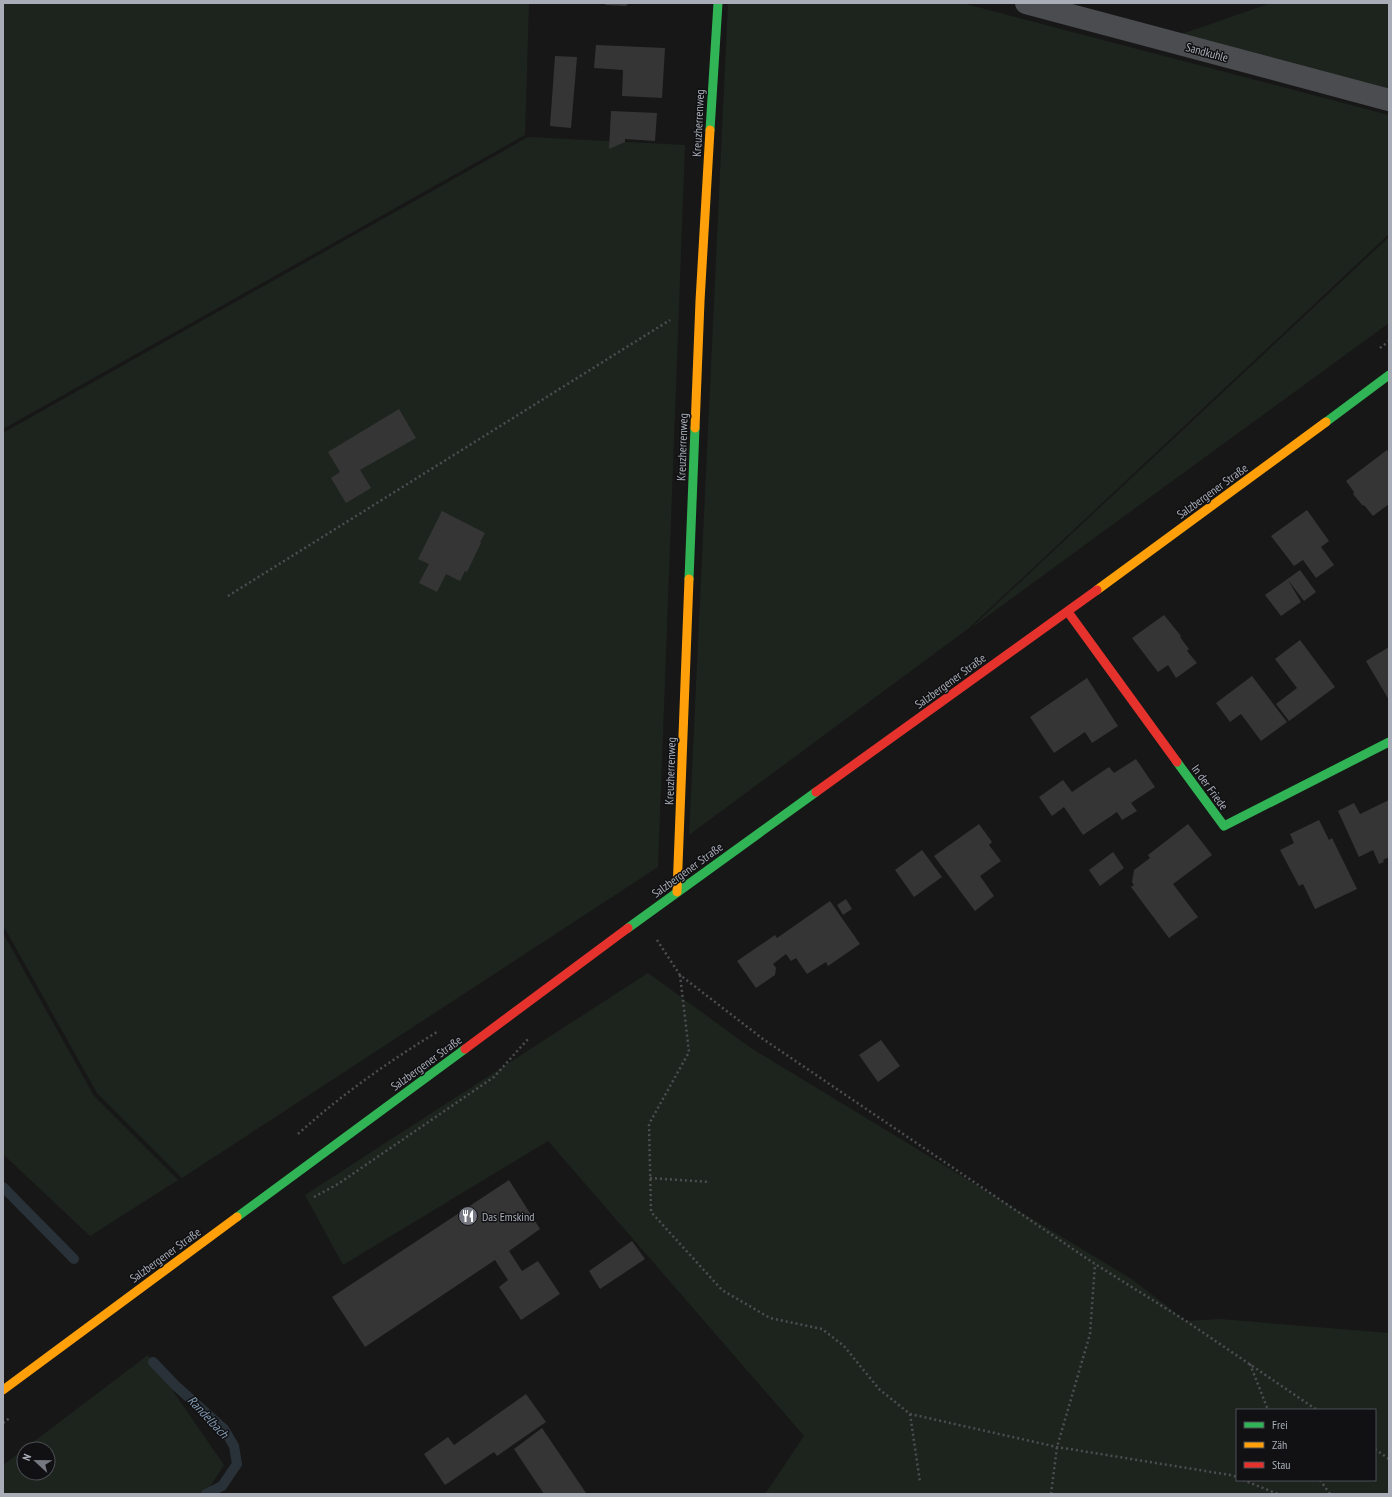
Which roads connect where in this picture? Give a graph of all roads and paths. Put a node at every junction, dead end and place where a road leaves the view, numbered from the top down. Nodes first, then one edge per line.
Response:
1 (718, 3) edge
2 (1026, 3) edge
3 (1389, 100) edge
4 (700, 301) junction
5 (1389, 375) edge
6 (228, 596) dead end
7 (1068, 612) junction
8 (1389, 742) edge
9 (677, 892) junction
10 (643, 918) junction
11 (680, 976) junction
12 (650, 1178) junction
13 (710, 1182) dead end
14 (1094, 1264) junction
15 (1250, 1364) junction
16 (3, 1390) edge
17 (1268, 1409) edge
18 (1316, 1409) edge
19 (910, 1414) junction
20 (1057, 1447) junction
21 (1376, 1450) edge
22 (1389, 1459) edge
23 (1236, 1477) edge
24 (1246, 1481) edge
25 (1321, 1481) edge
26 (920, 1482) dead end
27 (1051, 1494) edge
28 (1278, 1494) edge
29 (1330, 1494) edge

1 - 4 main road, Kreuzherrenweg
2 - 3 street, Sandkuhle
4 - 6 path
4 - 9 main road, Kreuzherrenweg
5 - 7 main road, Salzbergener Straße
7 - 8 main road, In der Friede
7 - 9 main road, Salzbergener Straße
9 - 10 main road, Salzbergener Straße
10 - 11 path
10 - 16 main road, Salzbergener Straße
11 - 12 path
11 - 14 path
12 - 13 path
12 - 19 path
14 - 15 path
14 - 20 path
15 - 17 path
15 - 18 path
19 - 20 path
19 - 26 path
20 - 23 path
20 - 27 path
21 - 22 path
24 - 28 path
25 - 29 path

